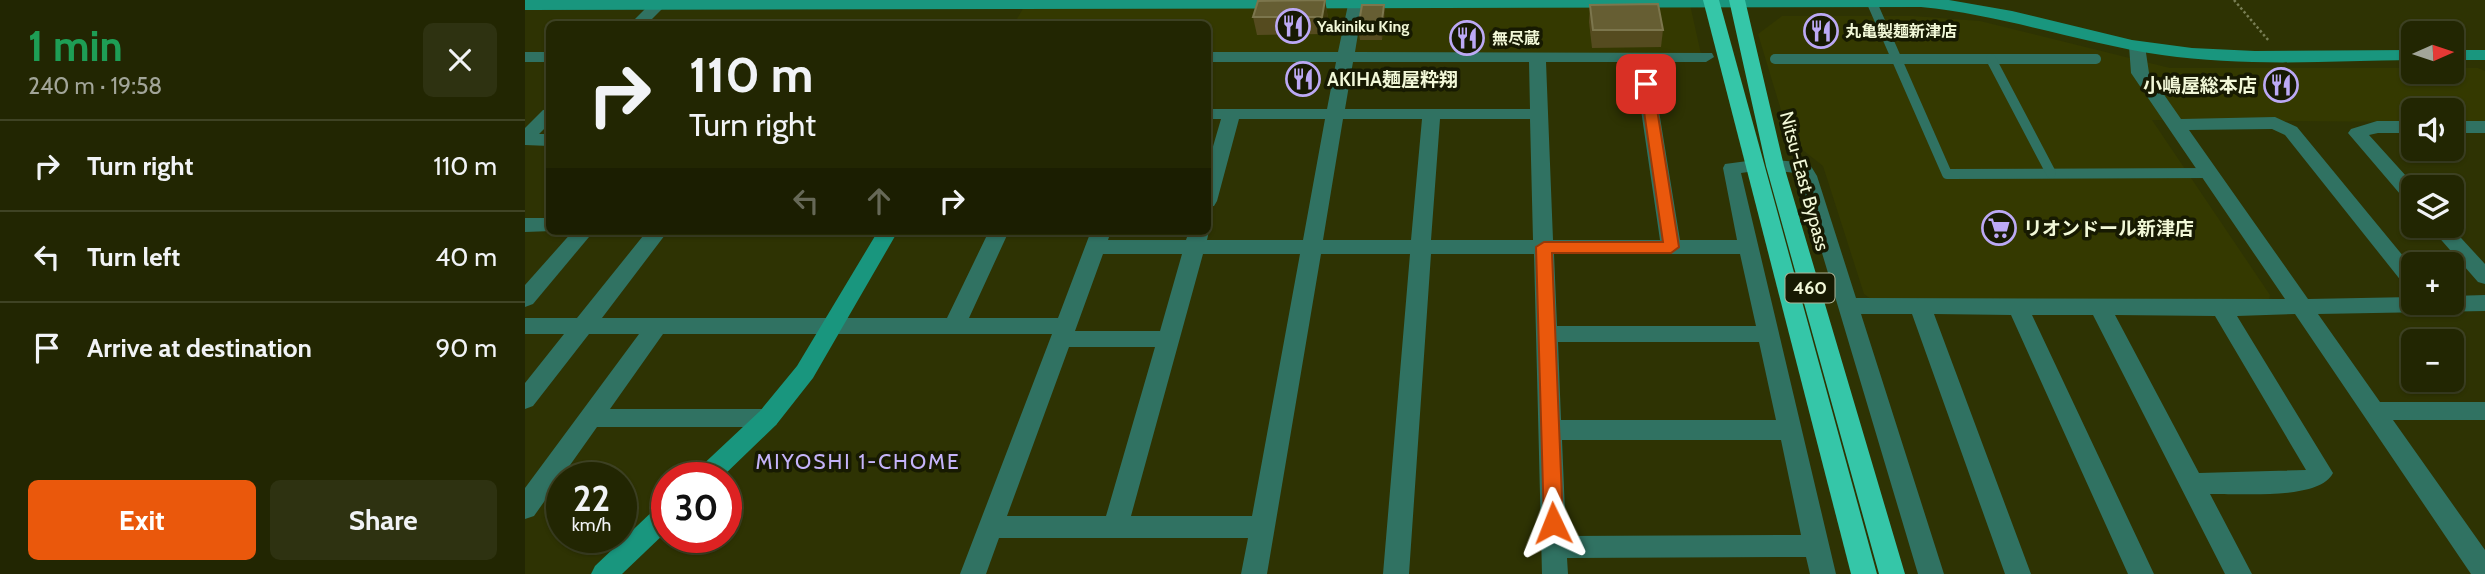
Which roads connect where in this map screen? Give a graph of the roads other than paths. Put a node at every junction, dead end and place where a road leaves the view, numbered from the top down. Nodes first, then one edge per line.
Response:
1 (1894, 1) edge
2 (660, 2) edge
3 (1016, 2) edge
4 (1712, 2) edge
5 (1737, 2) edge
6 (1355, 3) junction
7 (1872, 3) junction
8 (525, 5) edge
9 (641, 21) edge
10 (1005, 21) edge
11 (2137, 46) junction
12 (2401, 55) edge
13 (2464, 55) edge
14 (2484, 56) edge
15 (525, 57) edge
16 (546, 57) edge
17 (1211, 57) edge
18 (1345, 57) junction
19 (1537, 57) junction
20 (1642, 57) junction
21 (1706, 57) dead end
22 (1775, 59) dead end
23 (2096, 59) dead end
24 (1897, 60) junction
25 (1991, 60) junction
26 (1211, 114) edge
27 (1232, 114) junction
28 (1335, 114) junction
29 (1431, 114) junction
30 (1539, 114) junction
31 (546, 117) edge
32 (2177, 125) junction
33 (2401, 127) edge
34 (2464, 127) edge
35 (2485, 127) edge
36 (525, 139) edge
37 (546, 139) edge
38 (1765, 166) junction
39 (2051, 173) junction
40 (2210, 173) junction
41 (2401, 182) edge
42 (1211, 187) edge
43 (525, 225) edge
44 (546, 225) edge
45 (581, 235) edge
46 (655, 235) edge
47 (886, 235) edge
48 (997, 235) edge
49 (2450, 238) edge
50 (1098, 239) edge
51 (1197, 239) edge
52 (1312, 247) junction
53 (1421, 247) junction
54 (1544, 247) junction
55 (1671, 247) junction
56 (1749, 247) junction
57 (2401, 267) edge
58 (2485, 277) edge
59 (525, 299) edge
60 (2464, 303) edge
61 (2485, 303) edge
62 (2401, 304) edge
63 (2017, 305) junction
64 (1847, 306) junction
65 (1920, 306) junction
66 (2100, 307) junction
67 (2301, 307) junction
68 (2221, 308) junction
69 (525, 326) edge
70 (583, 326) junction
71 (657, 326) junction
72 (834, 326) junction
73 (954, 326) junction
74 (1063, 332) junction
75 (1546, 334) junction
76 (1769, 334) junction
77 (1168, 339) junction
78 (525, 400) edge
79 (2374, 411) junction
80 (2485, 411) edge
81 (590, 418) junction
82 (768, 418) junction
83 (1550, 430) junction
84 (1791, 430) junction
85 (722, 462) edge
86 (2193, 484) junction
87 (525, 508) edge
88 (990, 527) junction
89 (1262, 527) junction
90 (1115, 528) junction
91 (651, 529) edge
92 (1554, 547) junction
93 (1817, 547) junction
94 (2485, 572) edge
95 (604, 574) edge
96 (973, 574) edge
97 (1254, 574) edge
98 (1396, 574) edge
99 (1555, 574) edge
100 (1823, 574) edge
101 (1864, 574) edge
102 (1892, 574) edge
103 (1931, 574) edge
104 (2018, 574) edge
105 (2141, 574) edge
106 (2239, 574) edge

1 - 7 street
1 - 11 street
2 - 3 street
2 - 8 street
2 - 9 street
3 - 6 street
3 - 10 street
4 - 5 street
4 - 6 street
4 - 38 highway, Nitsu-East Bypass / 460
5 - 7 street
5 - 38 highway, Nitsu-East Bypass / 460
6 - 18 street
7 - 24 lane
11 - 12 street
11 - 32 street
13 - 14 street
15 - 16 street
17 - 18 street
18 - 19 street
18 - 28 street
19 - 20 street
19 - 30 street
20 - 21 street
20 - 55 street
22 - 24 lane
23 - 25 lane
24 - 25 lane
24 - 39 lane
25 - 39 lane
26 - 27 street
27 - 28 street
27 - 42 street
28 - 29 street
28 - 52 street
29 - 30 street
29 - 53 street
30 - 54 street
31 - 36 street
32 - 40 street
32 - 57 street
33 - 41 street
34 - 35 street
36 - 37 street
38 - 56 street
38 - 64 street
38 - 101 highway, Nitsu-East Bypass / 460
38 - 102 highway, Nitsu-East Bypass / 460
39 - 40 lane
40 - 67 street
43 - 44 street
45 - 59 street
46 - 70 street
47 - 72 street
48 - 73 street
49 - 58 street
50 - 51 street
50 - 74 street
51 - 52 street
51 - 77 street
52 - 53 street
52 - 89 street
53 - 54 street
53 - 98 street
54 - 55 street
54 - 75 street
55 - 56 street
56 - 76 street
60 - 61 street
62 - 67 street
63 - 65 street
63 - 66 street
63 - 105 street
64 - 65 street
64 - 103 street
65 - 104 street
66 - 68 street
66 - 86 street
67 - 68 street
67 - 79 street
68 - 86 street
69 - 70 street
70 - 71 street
70 - 78 street
71 - 72 street
71 - 81 street
72 - 73 street
72 - 82 street
73 - 74 street
74 - 77 street
74 - 88 street
75 - 76 street
75 - 83 street
76 - 84 street
77 - 90 street
79 - 80 street
79 - 94 street
81 - 82 street
81 - 87 street
82 - 85 street
83 - 84 street
83 - 92 street
84 - 93 street
86 - 106 street
88 - 90 street
88 - 96 street
89 - 90 street
89 - 97 street
91 - 95 street
92 - 93 street
92 - 99 street
93 - 100 street

